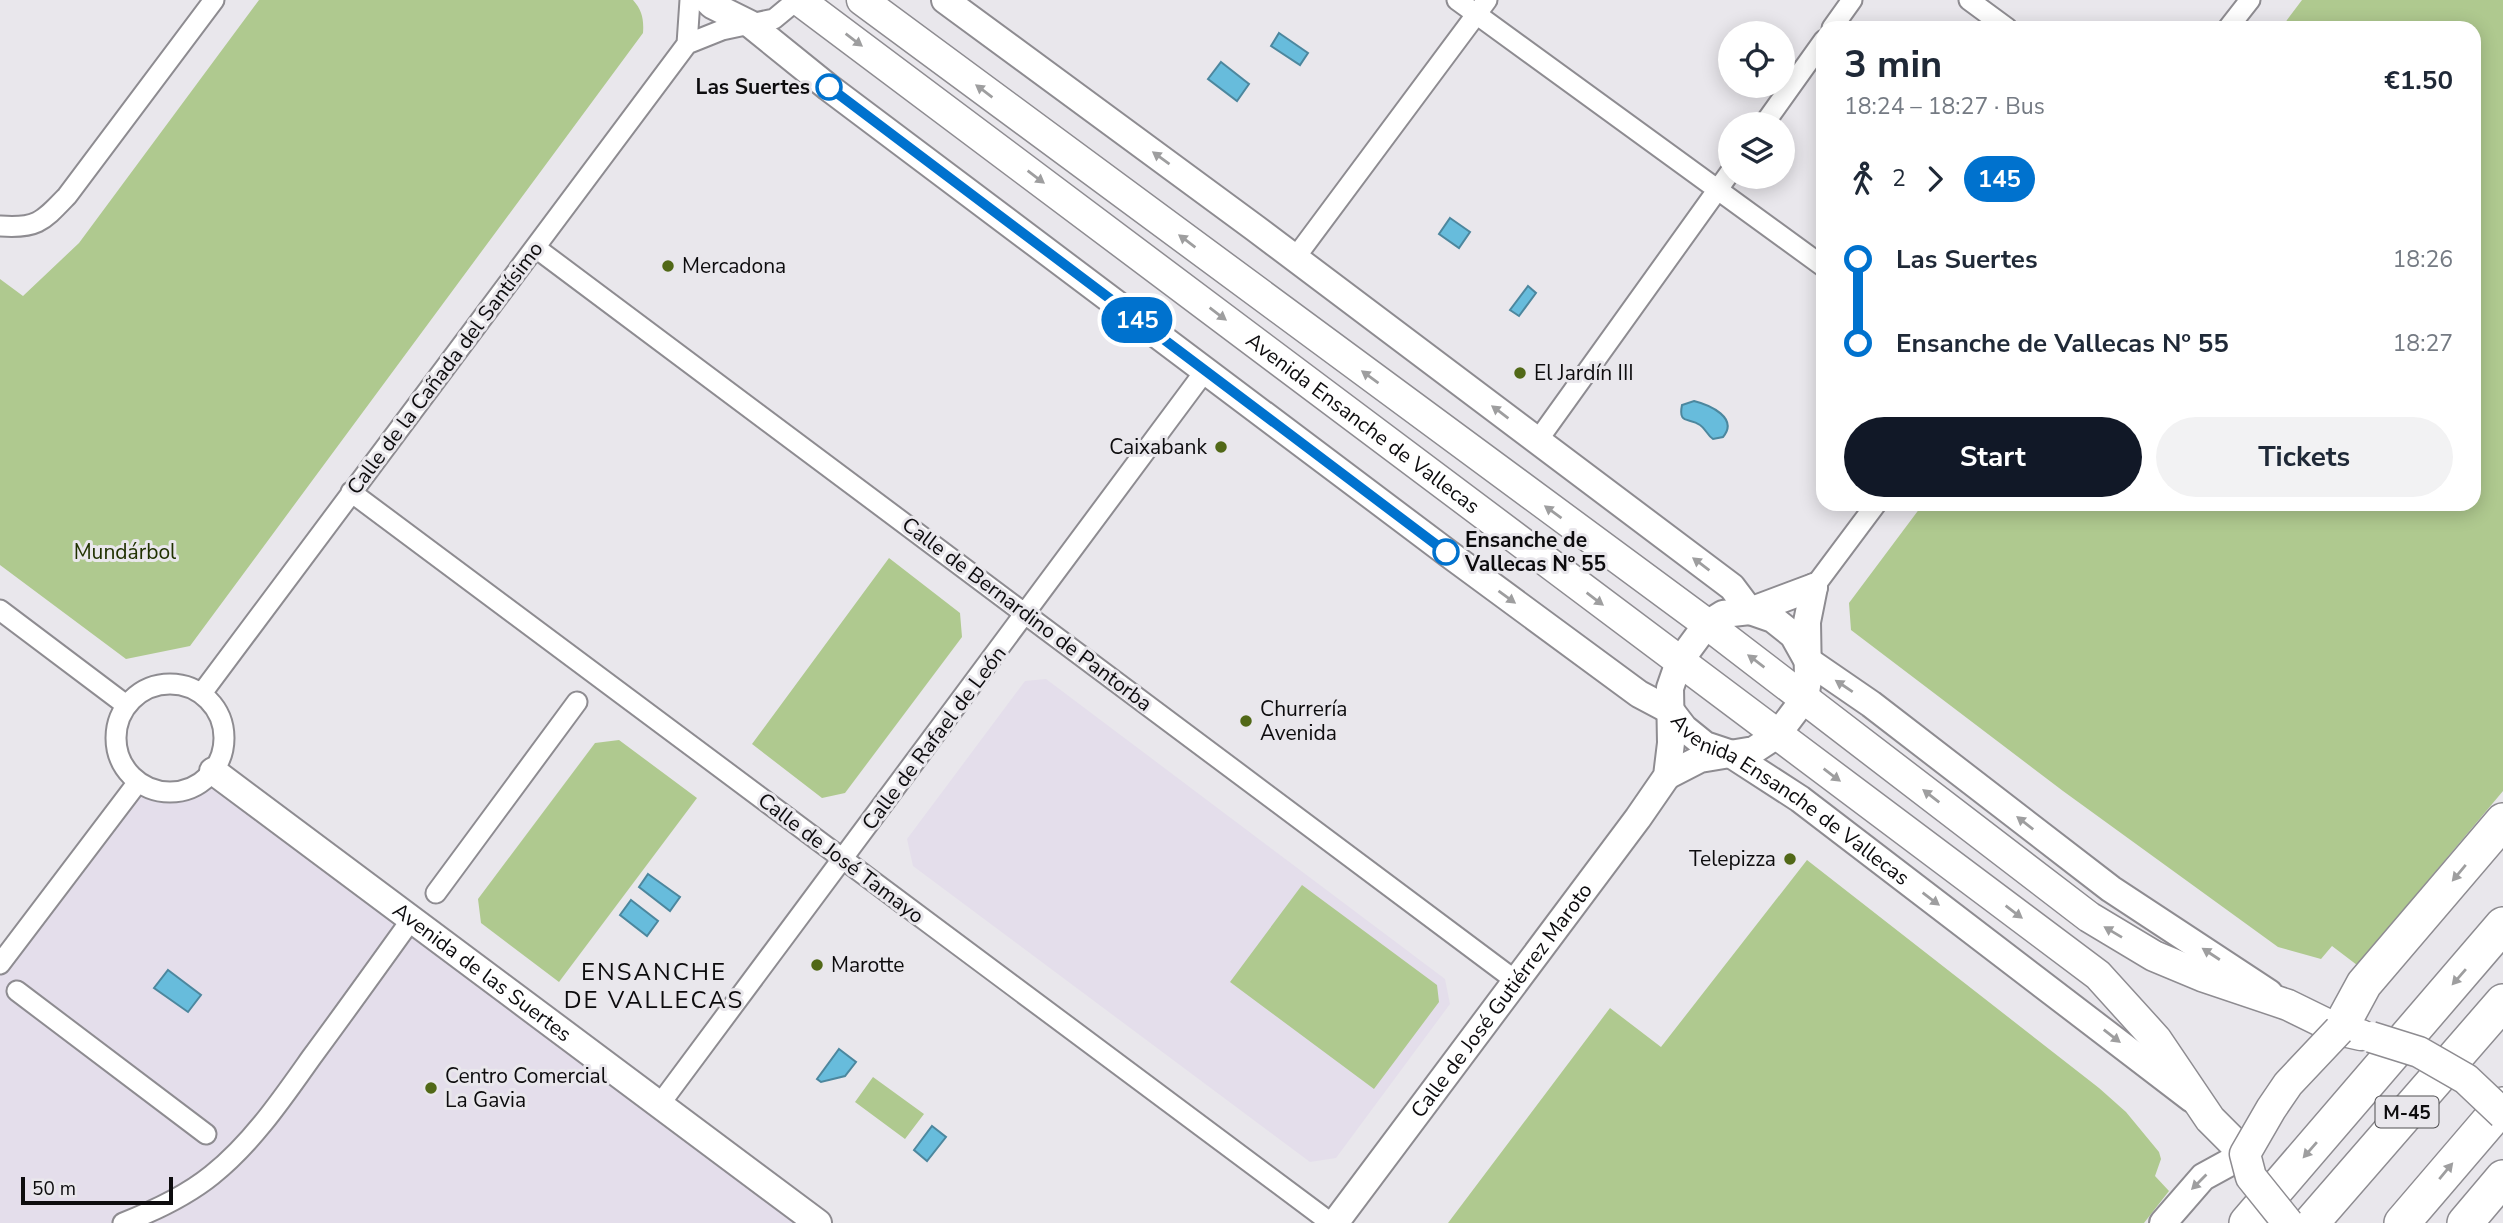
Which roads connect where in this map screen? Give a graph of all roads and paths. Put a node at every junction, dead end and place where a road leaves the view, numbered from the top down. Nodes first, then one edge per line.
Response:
1 (690, 0) edge
2 (708, 0) edge
3 (798, 0) edge
4 (862, 0) edge
5 (945, 0) edge
6 (1457, 0) edge
7 (1852, 0) edge
8 (1969, 0) edge
9 (2250, 0) edge
10 (210, 1) edge
11 (1482, 7) edge
12 (1837, 21) edge
13 (1998, 21) edge
14 (2234, 21) edge
15 (750, 24) junction
16 (687, 44) junction
17 (1816, 51) edge
18 (1773, 112) edge
19 (1718, 188) joint
20 (1719, 189) edge
21 (0, 226) edge
22 (536, 248) junction
23 (1295, 258) junction
24 (1816, 261) edge
25 (1205, 371) junction
26 (1538, 440) junction
27 (351, 492) junction
28 (1871, 511) edge
29 (1814, 587) junction
30 (0, 610) edge
31 (1750, 611) junction
32 (1027, 614) junction
33 (1707, 624) junction
34 (1807, 660) junction
35 (1679, 662) junction
36 (202, 693) junction
37 (1805, 698) junction
38 (577, 702) dead end
39 (126, 705) junction
40 (1671, 712) junction
41 (1777, 734) junction
42 (1729, 753) junction
43 (214, 771) junction
44 (1667, 776) junction
45 (138, 782) junction
46 (2503, 821) edge
47 (844, 859) junction
48 (436, 893) dead end
49 (411, 920) junction
50 (2503, 925) edge
51 (0, 964) edge
52 (1516, 981) junction
53 (16, 990) dead end
54 (2503, 1002) edge
55 (2288, 1005) junction
56 (2355, 1034) junction
57 (2198, 1103) junction
58 (660, 1104) junction
59 (2503, 1105) edge
60 (2503, 1114) edge
61 (206, 1134) dead end
62 (2245, 1154) junction
63 (2503, 1178) edge
64 (123, 1223) edge
65 (818, 1223) edge
66 (1333, 1223) edge
67 (2163, 1223) edge
68 (2247, 1223) edge
69 (2288, 1223) edge
70 (2311, 1223) edge
71 (2402, 1223) edge
72 (2465, 1223) edge

1 - 16 street
2 - 15 street, Avenida Ensanche de Vallecas
3 - 15 street
3 -> 35 main road, Avenida Ensanche de Vallecas
33 -> 4 main road, Avenida Ensanche de Vallecas
23 -> 5 street, Avenida Ensanche de Vallecas
6 - 11 street
7 - 12 street
8 - 13 street
9 - 14 street
10 - 21 street
11 - 19 street
11 - 23 street
15 - 16 street
15 - 25 street, Avenida Ensanche de Vallecas
16 - 22 street, Calle de la Cañada del Santísimo
17 - 18 street
19 - 26 street
20 - 24 street
22 - 27 street, Calle de la Cañada del Santísimo
22 - 32 street, Calle de Bernardino de Pantorba
26 -> 23 street, Avenida Ensanche de Vallecas
25 - 32 street, Calle de Rafael de León
25 -> 40 street, Avenida Ensanche de Vallecas
31 -> 26 street, Avenida Ensanche de Vallecas
27 - 36 street, Calle de la Cañada del Santísimo
27 - 47 street, Calle de José Tamayo
28 - 29 street
29 - 31 street
29 - 34 street
30 - 39 street
31 - 33 street
31 - 34 street, Avenida Ensanche de Vallecas
32 - 47 street, Calle de Rafael de León
32 - 52 street, Calle de Bernardino de Pantorba
33 - 35 street, Calle de José Gutiérrez Maroto
37 -> 33 main road, Avenida Ensanche de Vallecas
34 - 37 street
55 -> 34 street, Avenida Ensanche de Vallecas
35 - 40 street, Calle de José Gutiérrez Maroto
35 - 41 main road, Avenida Ensanche de Vallecas
36 - 39 street
36 - 43 street
37 - 41 street, Calle de José Gutiérrez Maroto
55 -> 37 main road, Avenida Ensanche de Vallecas
38 - 48 street
39 - 45 street
40 - 42 street, Avenida Ensanche de Vallecas
40 - 44 street, Calle de José Gutiérrez Maroto
41 - 42 street, Calle de José Gutiérrez Maroto
41 -> 57 main road, Avenida Ensanche de Vallecas
42 - 44 street, Calle de José Gutiérrez Maroto
42 -> 57 street, Avenida Ensanche de Vallecas
43 - 45 street
43 - 49 street, Avenida de las Suertes
44 - 52 street, Calle de José Gutiérrez Maroto
45 - 51 street
46 -> 56 highway
47 - 58 street, Calle de Rafael de León
47 - 66 street, Calle de José Tamayo
49 - 58 street, Avenida de las Suertes
49 - 64 street
50 -> 68 highway
52 - 66 street, Calle de José Gutiérrez Maroto
53 - 61 street
54 - 70 highway, M-45
55 - 56 main road, Avenida Ensanche de Vallecas
56 - 60 main road, Avenida Ensanche de Vallecas, bridge
56 - 62 main road, bridge
57 - 62 main road, Avenida Ensanche de Vallecas
58 - 65 street, Avenida de las Suertes
71 -> 59 highway
62 -> 67 street
62 - 69 main road, Avenida Ensanche de Vallecas, bridge
63 - 72 highway

